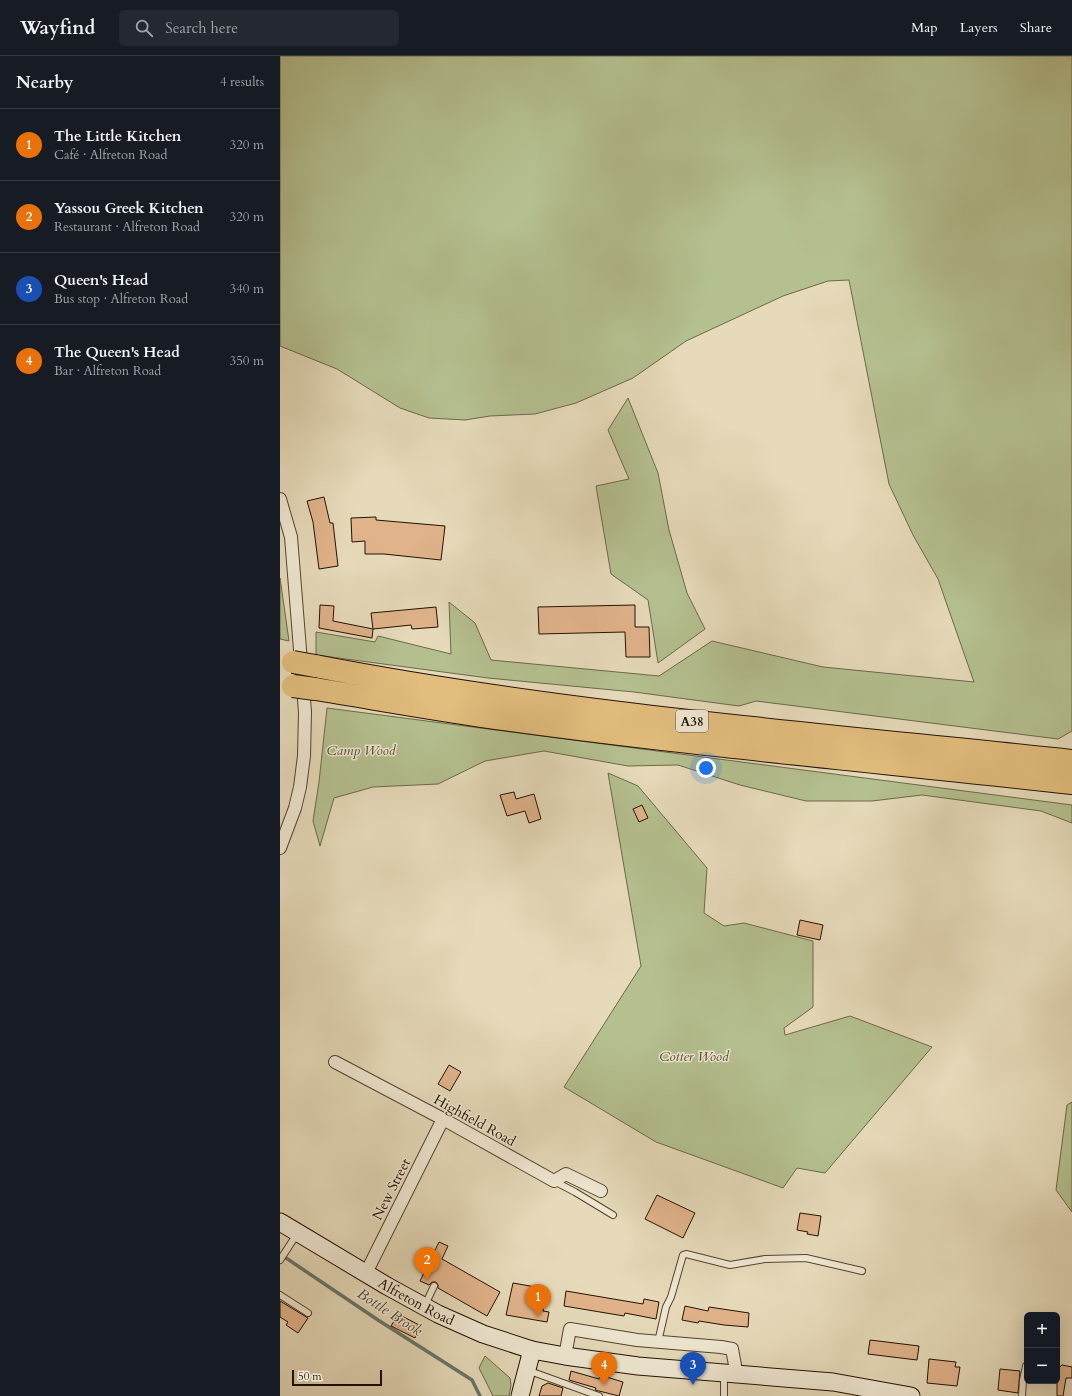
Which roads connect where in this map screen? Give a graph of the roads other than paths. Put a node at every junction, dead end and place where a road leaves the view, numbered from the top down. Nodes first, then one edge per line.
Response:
1 (280, 499) edge
2 (286, 661) edge
3 (287, 684) edge
4 (1072, 761) edge
5 (1072, 782) edge
6 (280, 848) edge
7 (335, 1062) dead end
8 (443, 1119) junction
9 (554, 1181) junction
10 (601, 1191) dead end
11 (613, 1215) dead end
12 (280, 1222) edge
13 (298, 1233) junction
14 (280, 1260) edge
15 (862, 1271) dead end
16 (366, 1273) junction
17 (434, 1286) dead end
18 (280, 1295) edge
19 (425, 1307) junction
20 (308, 1313) dead end
21 (658, 1342) junction
22 (532, 1350) junction
23 (565, 1356) junction
24 (527, 1370) junction
25 (729, 1374) junction
26 (1024, 1375) edge
27 (520, 1396) edge
28 (599, 1396) edge
29 (724, 1396) edge
30 (911, 1396) edge
31 (1022, 1396) edge

1 - 6 street
2 - 4 highway, A38, bridge
3 - 5 highway, A38, bridge
7 - 8 street, Highfield Road
8 - 9 street, Highfield Road
8 - 16 street, New Street
9 - 10 street
9 - 11 lane
12 - 13 main road, Alfreton Road
13 - 14 lane
13 - 16 main road, Alfreton Road
15 - 21 lane
16 - 19 main road, Alfreton Road
17 - 19 lane
18 - 20 lane
19 - 22 main road, Alfreton Road
21 - 23 street
21 - 25 street
22 - 23 main road, Alfreton Road
22 - 24 main road
23 - 25 main road, Alfreton Road
24 - 27 main road
24 - 28 lane
25 - 29 lane
25 - 30 main road, Alfreton Road
26 - 31 lane

